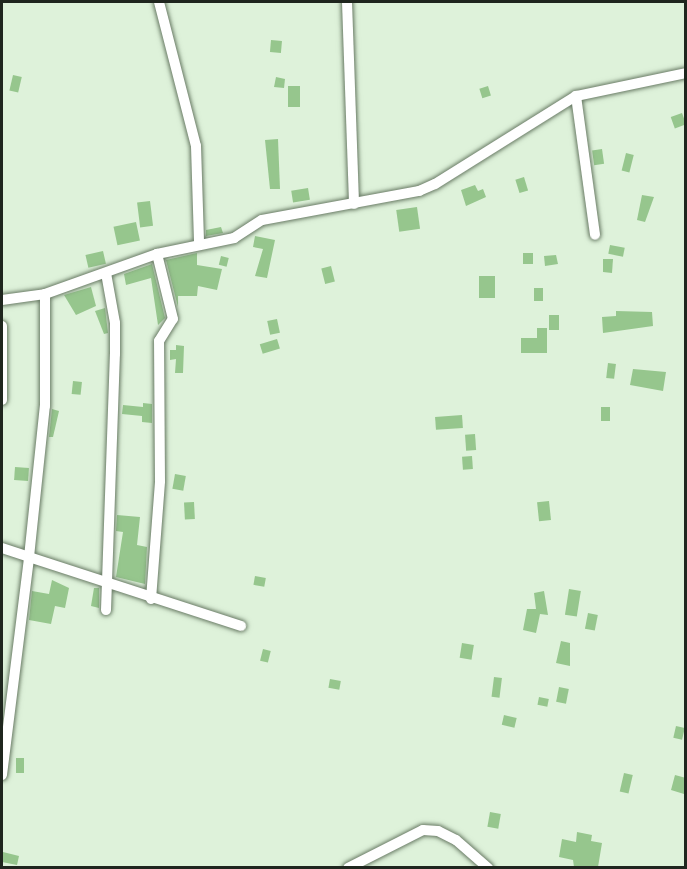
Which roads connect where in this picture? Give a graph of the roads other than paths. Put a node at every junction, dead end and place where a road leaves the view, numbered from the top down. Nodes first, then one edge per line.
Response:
1 (159, 2) edge
2 (347, 2) edge
3 (686, 73) edge
4 (576, 96) junction
5 (354, 204) junction
6 (595, 235) dead end
7 (199, 243) junction
8 (157, 254) junction
9 (106, 273) junction
10 (45, 294) junction
11 (2, 300) edge
12 (2, 326) edge
13 (2, 400) edge
14 (2, 548) edge
15 (29, 557) junction
16 (107, 582) junction
17 (151, 599) junction
18 (105, 610) dead end
19 (242, 626) dead end
20 (2, 775) edge
21 (348, 867) edge
22 (488, 867) edge

1 - 7 street
2 - 5 street
3 - 4 street
4 - 5 street
4 - 6 street
5 - 7 street
7 - 8 street
8 - 9 street
8 - 17 street
9 - 10 street
9 - 16 street
10 - 11 street
10 - 15 street
12 - 13 street
14 - 15 street
15 - 16 street
15 - 20 street
16 - 17 street
16 - 18 street
17 - 19 street
21 - 22 street

